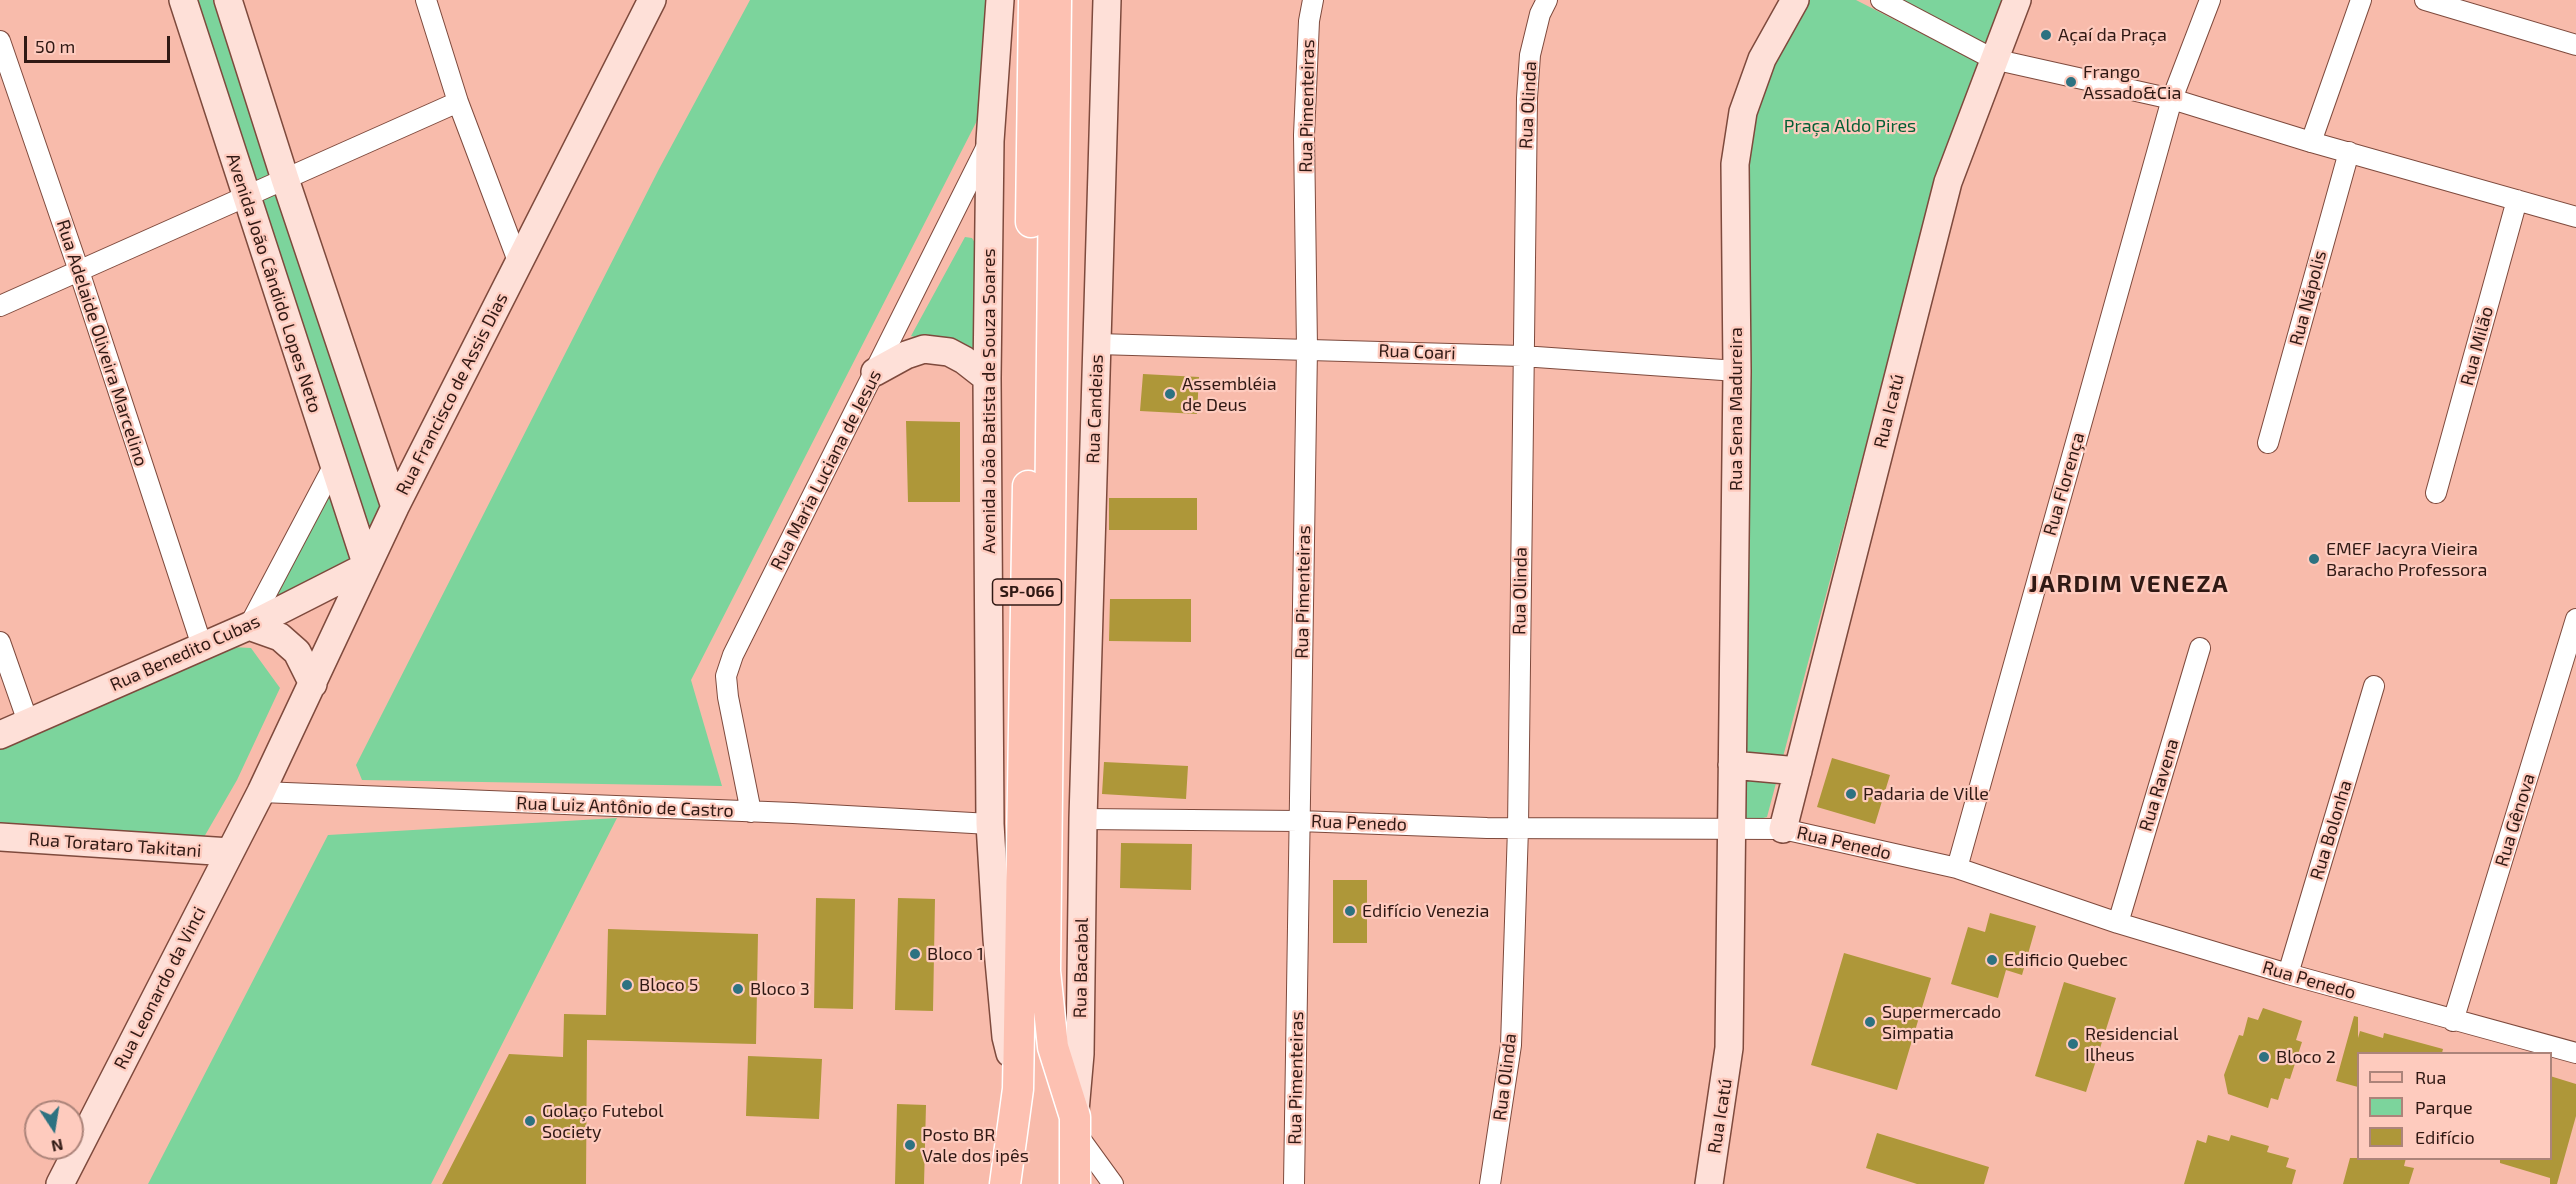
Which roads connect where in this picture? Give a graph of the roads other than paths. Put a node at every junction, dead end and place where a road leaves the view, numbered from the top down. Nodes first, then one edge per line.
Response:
1 (183, 0) edge
2 (228, 0) edge
3 (426, 0) edge
4 (652, 0) edge
5 (1000, 0) edge
6 (1034, 0) edge
7 (1056, 0) edge
8 (1107, 0) edge
9 (1313, 0) edge
10 (1547, 0) edge
11 (1795, 0) edge
12 (1881, 0) edge
13 (2017, 0) edge
14 (2210, 0) edge
15 (2361, 0) edge
16 (2425, 0) edge
17 (0, 41) edge
18 (2576, 45) edge
19 (1993, 59) junction
20 (2172, 99) junction
21 (458, 102) junction
22 (990, 141) junction
23 (2311, 142) junction
24 (2349, 152) junction
25 (285, 179) junction
26 (248, 197) junction
27 (2517, 200) junction
28 (2576, 217) edge
29 (519, 261) junction
30 (79, 271) junction
31 (0, 306) edge
32 (1097, 344) junction
33 (1307, 348) junction
34 (1522, 356) junction
35 (1737, 371) junction
36 (875, 372) junction
37 (987, 378) junction
38 (2268, 443) dead end
39 (333, 467) junction
40 (2436, 493) dead end
41 (395, 507) junction
42 (367, 566) junction
43 (2576, 619) edge
44 (249, 626) junction
45 (0, 642) edge
46 (202, 646) junction
47 (2200, 648) dead end
48 (313, 684) junction
49 (2373, 686) dead end
50 (28, 722) junction
51 (0, 735) edge
52 (1732, 765) junction
53 (1798, 771) junction
54 (261, 792) junction
55 (751, 812) junction
56 (1083, 819) junction
57 (1299, 821) junction
58 (990, 825) junction
59 (1518, 828) junction
60 (1783, 829) junction
61 (1731, 830) junction
62 (0, 838) edge
63 (230, 852) junction
64 (1957, 868) junction
65 (2118, 922) junction
66 (2288, 974) junction
67 (2453, 1021) junction
68 (2576, 1053) edge
69 (1018, 1089) junction
70 (1075, 1125) junction
71 (60, 1184) edge
72 (1005, 1184) edge
73 (1075, 1184) edge
74 (1113, 1184) edge
75 (1294, 1184) edge
76 (1490, 1184) edge
77 (1708, 1184) edge

1 - 26 street, Avenida João Cândido Lopes Neto
2 - 25 street
3 - 21 street
4 - 29 street, Rua Francisco de Assis Dias
5 - 22 street, Avenida João Batista de Souza Soares
6 - 69 main road, SP-066
7 - 70 main road, SP-066
8 - 32 street, Rua Candeias
9 - 33 street, Rua Pimenteiras
10 - 34 street, Rua Olinda
11 - 35 street, Rua Sena Madureira
12 - 19 street
13 - 19 street, Rua Icatú
14 - 20 street, Rua Florença
15 - 23 street
16 - 18 street
17 - 30 street, Rua Adelaide Oliveira Marcelino
19 - 20 street
19 - 53 street, Rua Icatú
20 - 23 street
20 - 64 street, Rua Florença
21 - 25 street
21 - 29 street
22 - 36 street, Rua Maria Luciana de Jesus
22 - 37 street, Avenida João Batista de Souza Soares
23 - 24 street
24 - 27 street
24 - 38 street, Rua Nápolis
25 - 26 street
25 - 41 street
26 - 30 street
26 - 39 street, Avenida João Cândido Lopes Neto
27 - 28 street
27 - 40 street, Rua Milão
29 - 41 street, Rua Francisco de Assis Dias
30 - 31 street
30 - 46 street, Rua Adelaide Oliveira Marcelino
32 - 33 street, Rua Coari
32 - 56 street, Rua Candeias
33 - 34 street, Rua Coari
33 - 57 street, Rua Pimenteiras
34 - 35 street, Rua Coari
34 - 59 street, Rua Olinda
35 - 52 street, Rua Sena Madureira
36 - 37 street
36 - 55 street, Rua Maria Luciana de Jesus
37 - 58 street, Avenida João Batista de Souza Soares
39 - 42 street, Avenida João Cândido Lopes Neto
39 - 44 street
41 - 42 street, Rua Francisco de Assis Dias
42 - 44 street, Rua Benedito Cubas
42 - 48 street, Rua Francisco de Assis Dias
43 - 67 street, Rua Gênova
44 - 46 street, Rua Benedito Cubas
44 - 48 street
45 - 50 street
46 - 50 street, Rua Benedito Cubas
47 - 65 street, Rua Ravena
48 - 54 street, Rua Francisco de Assis Dias
49 - 66 street, Rua Bolonha
50 - 51 street, Rua Benedito Cubas
52 - 53 street
52 - 61 street, Rua Sena Madureira
53 - 60 street, Rua Icatú
54 - 55 street, Rua Luiz Antônio de Castro
54 - 63 street, Rua Leonardo da Vinci
55 - 58 street, Rua Luiz Antônio de Castro
56 - 57 street, Rua Penedo
56 - 70 street, Rua Bacabal
57 - 59 street, Rua Penedo
57 - 75 street, Rua Pimenteiras
58 - 69 street, Avenida João Batista de Souza Soares
59 - 61 street, Rua Penedo
59 - 76 street, Rua Olinda
60 - 61 street, Rua Penedo
60 - 64 street, Rua Penedo
61 - 77 street, Rua Icatú
62 - 63 street, Rua Torataro Takitani
63 - 71 street, Rua Leonardo da Vinci
64 - 65 street, Rua Penedo
65 - 66 street, Rua Penedo
66 - 67 street, Rua Penedo
67 - 68 street, Rua Penedo
69 - 72 main road, SP-066
70 - 73 main road, SP-066
70 - 74 street

